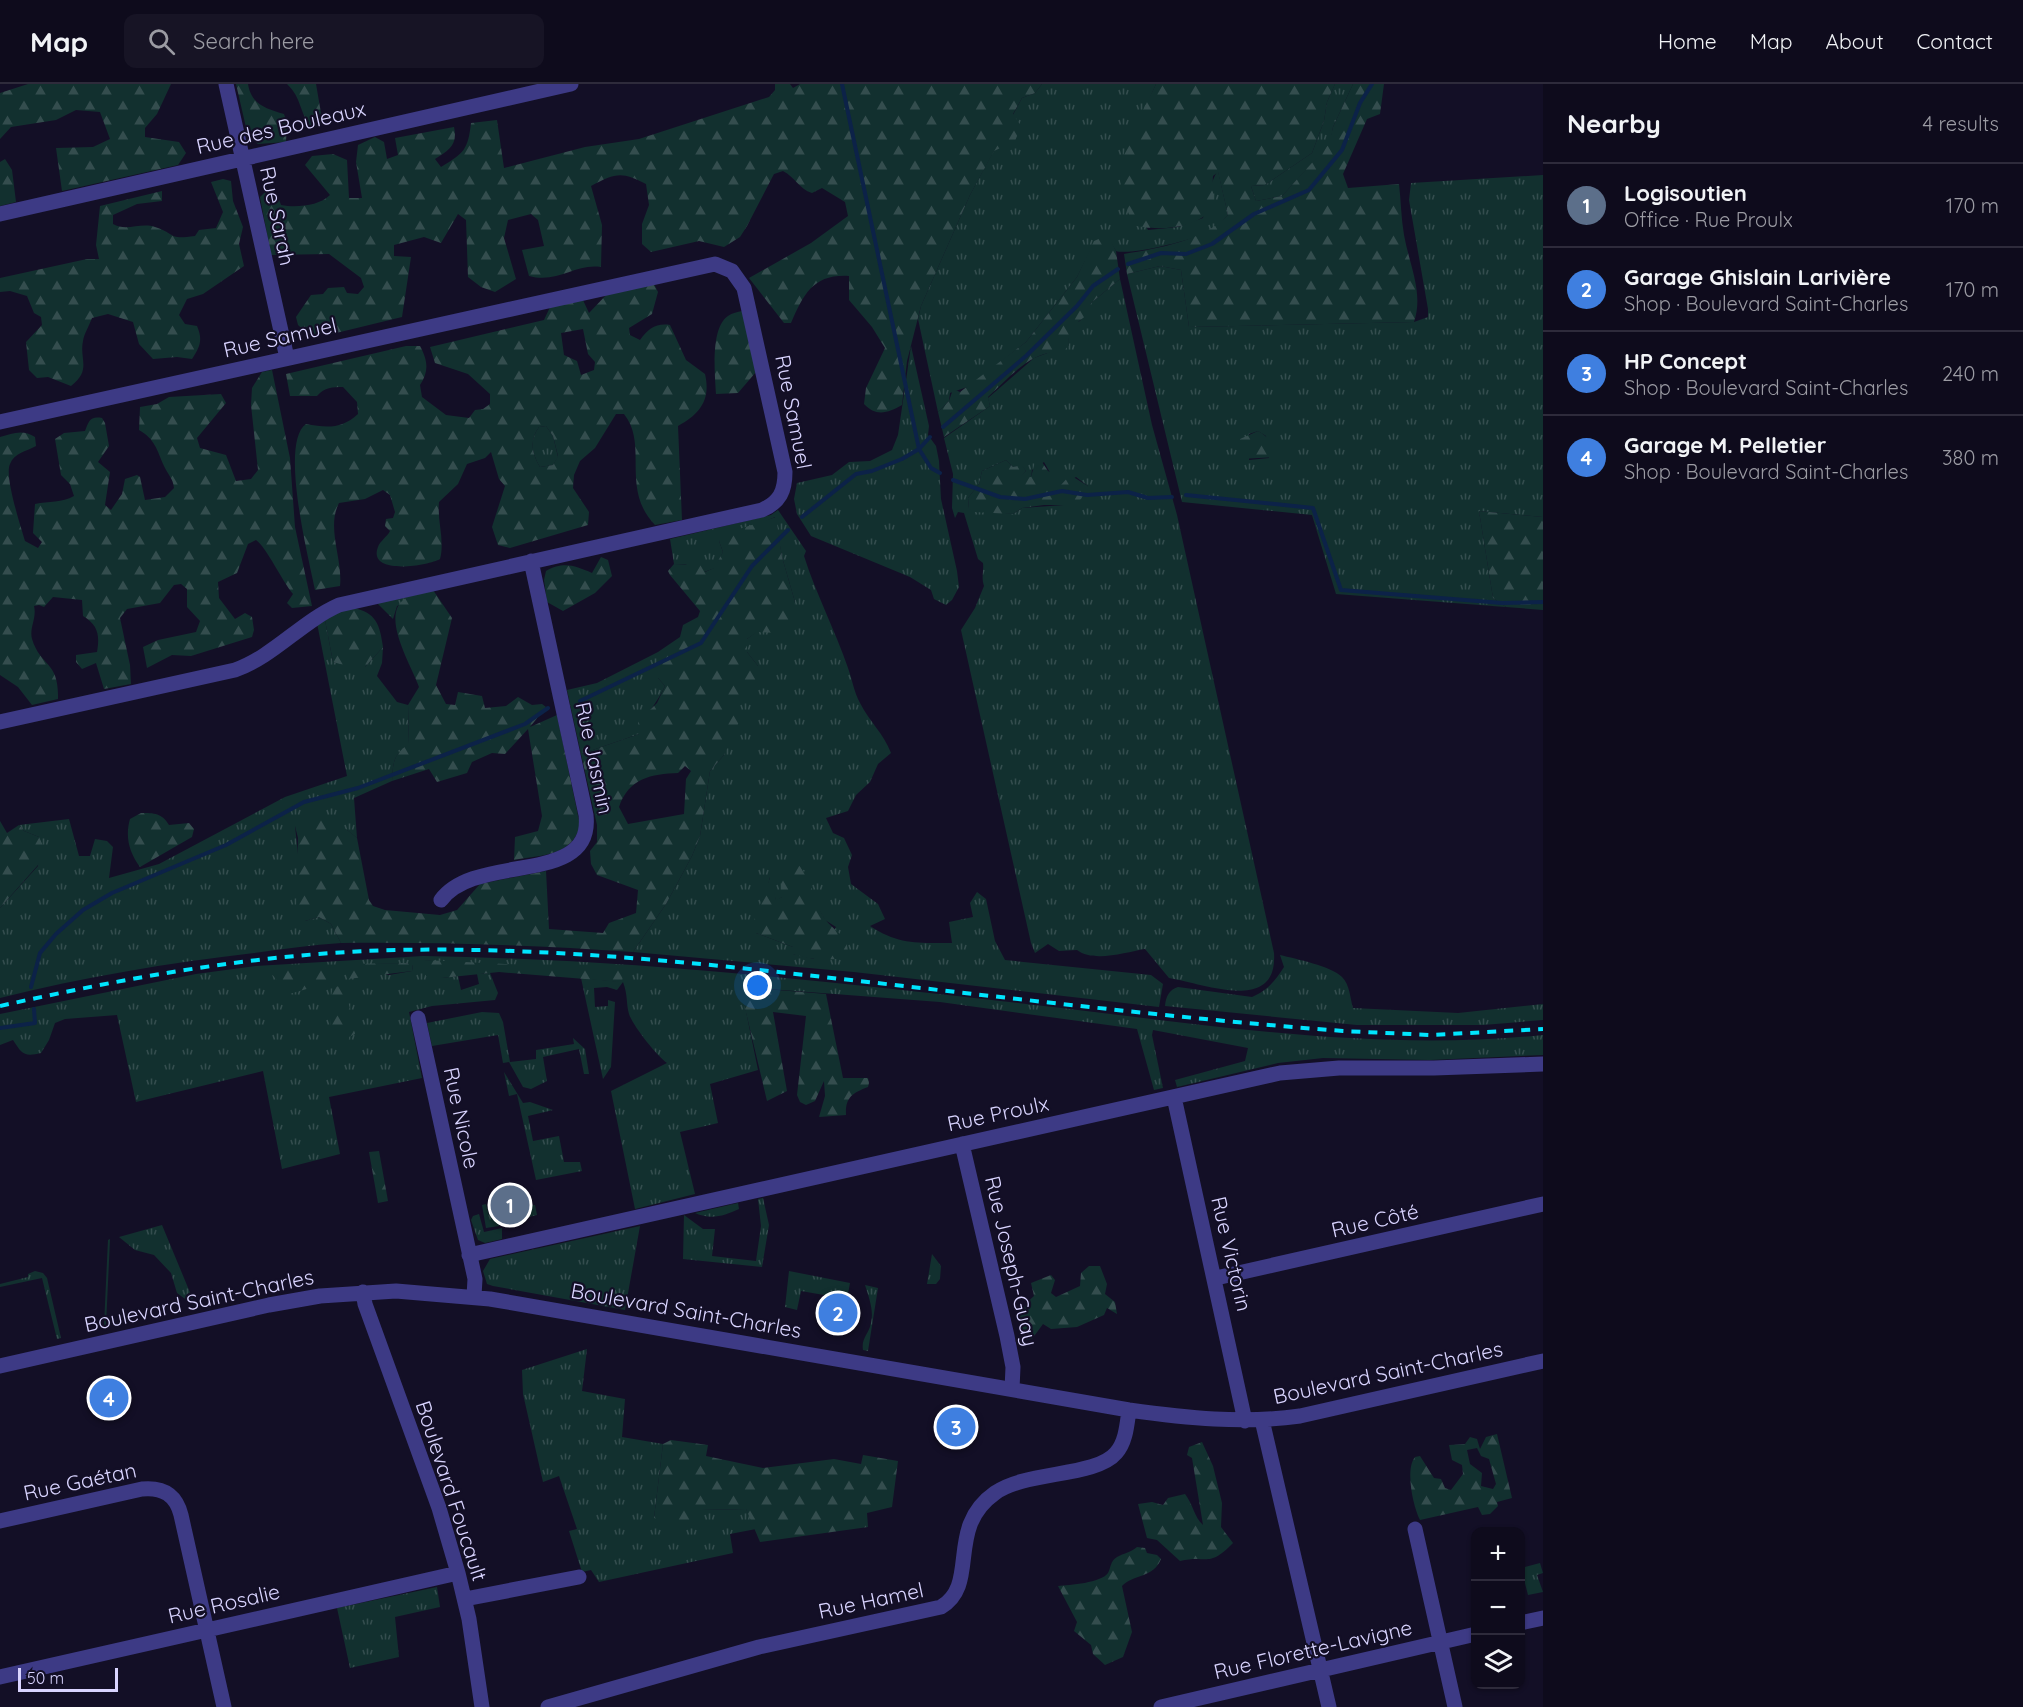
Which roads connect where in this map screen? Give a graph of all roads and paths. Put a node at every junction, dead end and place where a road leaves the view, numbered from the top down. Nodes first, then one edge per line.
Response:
1 (226, 84) edge
2 (571, 84) edge
3 (243, 158) junction
4 (0, 214) edge
5 (287, 358) junction
6 (0, 423) edge
7 (531, 561) junction
8 (0, 722) edge
9 (441, 900) dead end
10 (418, 1018) dead end
11 (1543, 1064) edge
12 (1174, 1097) junction
13 (962, 1144) junction
14 (1543, 1204) edge
15 (469, 1255) junction
16 (1216, 1278) junction
17 (363, 1292) junction
18 (474, 1296) junction
19 (1543, 1361) edge
20 (0, 1366) edge
21 (1012, 1389) junction
22 (1129, 1410) junction
23 (1262, 1420) junction
24 (1245, 1421) junction
25 (0, 1521) edge
26 (1415, 1529) dead end
27 (458, 1573) junction
28 (579, 1576) dead end
29 (465, 1599) junction
30 (1543, 1618) edge
31 (1525, 1622) edge
32 (207, 1629) junction
33 (1472, 1635) edge
34 (1440, 1642) junction
35 (1320, 1669) junction
36 (0, 1677) edge
37 (224, 1707) edge
38 (482, 1707) edge
39 (548, 1707) edge
40 (1161, 1707) edge
41 (1329, 1707) edge
42 (1455, 1707) edge

1 - 3 street, Rue Sarah
2 - 3 street, Rue des Bouleaux
3 - 4 street, Rue des Bouleaux
3 - 5 street, Rue Sarah
5 - 6 street, Rue Samuel
5 - 7 street, Rue Samuel
7 - 8 street, Rue Samuel
7 - 9 street, Rue Jasmin
10 - 15 street, Rue Nicole
11 - 12 street, Rue Proulx
12 - 13 street, Rue Proulx
12 - 16 street, Rue Victorin
13 - 15 street, Rue Proulx
13 - 21 street, Rue Joseph-Guay
14 - 16 street, Rue Côté
15 - 18 street, Rue Nicole
16 - 24 street, Rue Victorin
17 - 18 street, Boulevard Saint-Charles
17 - 20 street, Boulevard Saint-Charles
17 - 27 street, Boulevard Foucault
18 - 21 street, Boulevard Saint-Charles
19 - 23 street, Boulevard Saint-Charles
21 - 22 street, Boulevard Saint-Charles
22 - 24 street, Boulevard Saint-Charles
22 - 39 street, Rue Hamel
23 - 24 street, Boulevard Saint-Charles
23 - 35 street
25 - 32 street, Rue Gaétan
26 - 34 street
27 - 29 street, Boulevard Foucault
27 - 32 street, Rue Rosalie
28 - 29 street
29 - 38 street, Boulevard Foucault
30 - 31 street
32 - 36 street, Rue Rosalie
32 - 37 street, Rue Gaétan
33 - 34 street, Rue Florette-Lavigne
34 - 35 street, Rue Florette-Lavigne
34 - 42 street
35 - 40 street, Rue Florette-Lavigne
35 - 41 street

